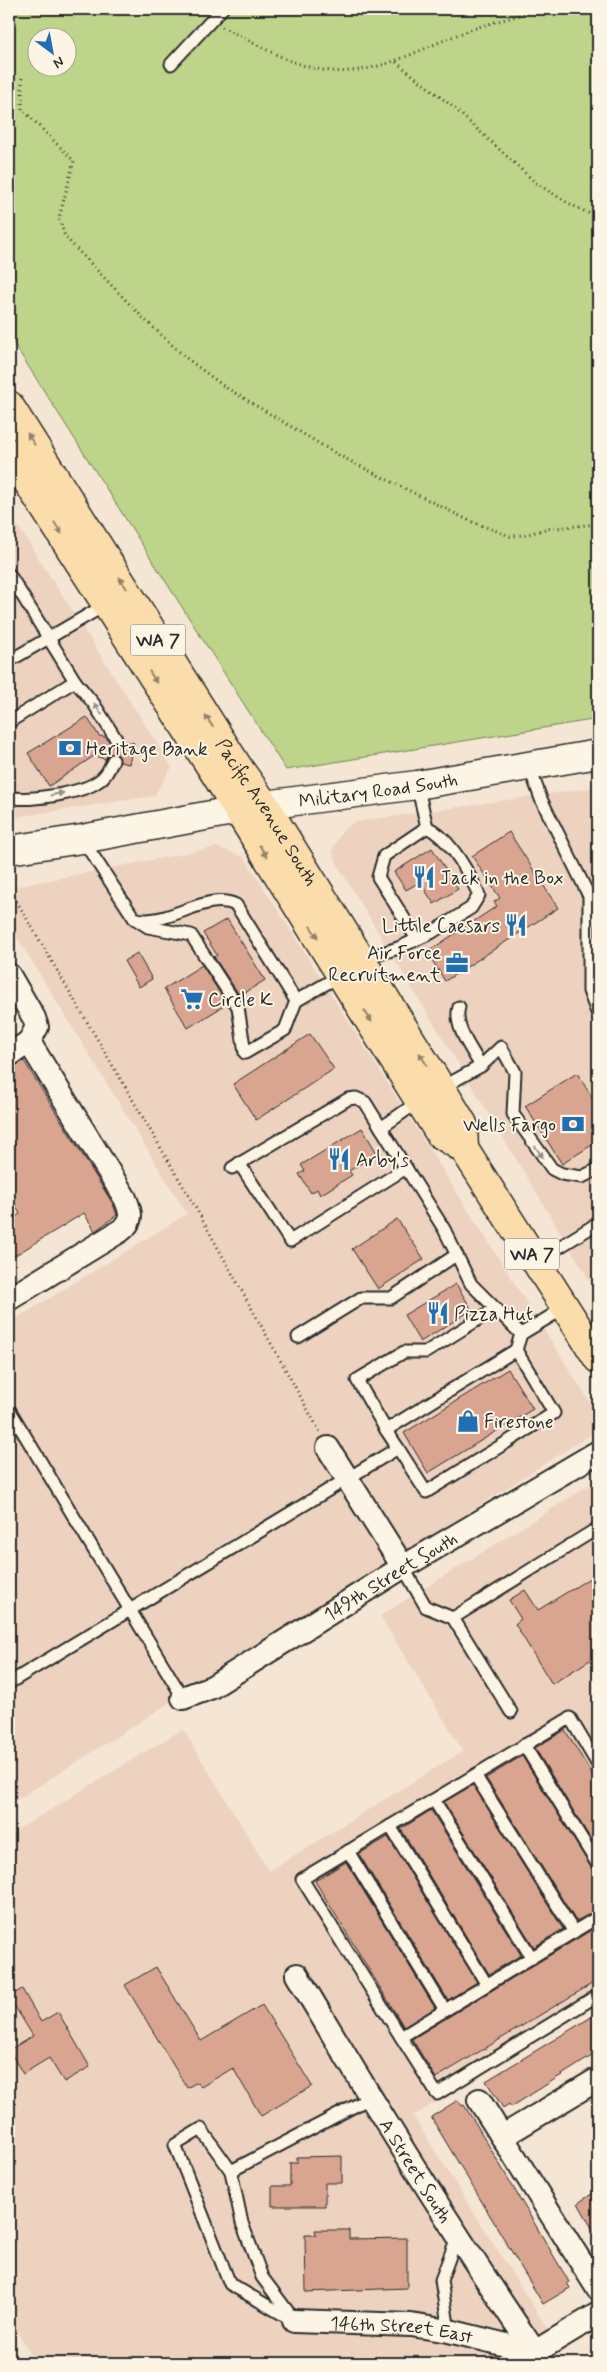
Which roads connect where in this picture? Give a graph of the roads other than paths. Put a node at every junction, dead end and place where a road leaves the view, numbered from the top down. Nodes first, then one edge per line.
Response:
1 (222, 9) edge
2 (171, 64) dead end
3 (9, 404) edge
4 (9, 453) edge
5 (9, 574) edge
6 (107, 604) junction
7 (48, 638) junction
8 (9, 661) edge
9 (75, 681) junction
10 (9, 722) edge
11 (116, 739) dead end
12 (598, 754) edge
13 (113, 760) dead end
14 (529, 766) junction
15 (418, 785) junction
16 (9, 797) edge
17 (265, 805) junction
18 (238, 810) junction
19 (427, 827) junction
20 (82, 839) junction
21 (9, 850) edge
22 (134, 918) junction
23 (417, 939) junction
24 (352, 967) junction
25 (9, 975) edge
26 (296, 1001) junction
27 (459, 1007) dead end
28 (598, 1015) edge
29 (29, 1042) junction
30 (9, 1055) edge
31 (481, 1066) junction
32 (431, 1094) junction
33 (381, 1128) junction
34 (406, 1168) junction
35 (598, 1168) edge
36 (598, 1223) edge
37 (456, 1255) junction
38 (537, 1261) junction
39 (9, 1299) edge
40 (566, 1307) junction
41 (495, 1309) junction
42 (521, 1334) junction
43 (298, 1338) dead end
44 (516, 1350) junction
45 (598, 1359) edge
46 (9, 1409) edge
47 (386, 1430) junction
48 (328, 1448) road end
49 (398, 1448) junction
50 (598, 1452) edge
51 (347, 1478) junction
52 (598, 1528) edge
53 (403, 1567) junction
54 (129, 1609) junction
55 (453, 1618) junction
56 (9, 1683) edge
57 (183, 1698) joint
58 (511, 1712) dead end
59 (524, 1746) junction
60 (598, 1765) edge
61 (475, 1775) junction
62 (434, 1800) junction
63 (390, 1826) junction
64 (348, 1852) junction
65 (598, 1865) edge
66 (598, 1917) edge
67 (574, 1932) junction
68 (532, 1958) junction
69 (297, 1975) dead end
70 (487, 1985) junction
71 (598, 1995) edge
72 (446, 2010) junction
73 (401, 2038) junction
74 (598, 2079) edge
75 (370, 2098) junction
76 (480, 2100) dead end
77 (502, 2136) junction
78 (231, 2171) junction
79 (457, 2237) junction
80 (598, 2289) edge
81 (598, 2314) edge
82 (294, 2321) junction
83 (449, 2331) junction
84 (536, 2358) edge

1 - 2 lane
17 -> 3 main road, Pacific Avenue South / WA 7
4 -> 6 main road, Pacific Avenue South / WA 7
5 - 7 lane
6 - 7 lane
6 -> 18 main road, Pacific Avenue South / WA 7
7 - 8 lane
7 - 9 lane
9 - 10 lane
11 -> 9 lane
12 - 14 main road, Military Road South
16 -> 13 lane
14 - 15 main road, Military Road South
14 - 28 lane
15 - 17 main road, Military Road South
15 - 19 lane
17 - 18 main road, Military Road South
17 - 24 main road, Pacific Avenue South / WA 7
18 - 20 main road, Military Road South
18 -> 24 main road, Pacific Avenue South / WA 7
19 - 23 lane
19 - 23 lane
20 - 21 main road, Military Road South
20 - 22 lane
22 - 26 lane
22 - 26 lane
23 - 24 lane
24 - 26 lane
24 - 32 main road, Pacific Avenue South / WA 7
25 - 29 street
27 - 31 lane
29 - 30 street
29 - 39 street
31 - 32 lane
31 -> 35 lane
32 - 33 lane
32 - 38 main road, Pacific Avenue South / WA 7
33 - 34 lane
33 - 34 lane
34 - 37 lane
36 - 38 lane
37 - 41 lane
37 - 43 lane
38 - 40 main road, Pacific Avenue South / WA 7
40 - 42 lane
40 - 45 main road, Pacific Avenue South / WA 7
41 - 42 lane
41 - 47 lane
42 - 44 lane
44 - 47 lane
44 - 49 lane
46 - 54 lane
47 - 49 lane
48 - 51 street
49 - 51 lane
50 - 53 street, 149th Street South
51 - 53 street
51 - 54 lane
52 - 55 lane
53 - 55 lane
53 - 57 street, 149th Street South
54 - 56 lane
54 - 57 lane
55 - 58 lane
59 - 60 lane
59 - 61 lane
59 - 65 lane
61 - 62 lane
61 - 67 lane
62 - 63 lane
62 - 68 lane
63 - 64 lane
63 - 70 lane
64 - 72 lane
64 - 73 lane
66 - 67 lane
67 - 68 lane
68 - 70 lane
69 - 75 street, A Street South
70 - 72 lane
71 - 73 lane
72 - 73 lane
74 - 77 street
75 - 78 lane
75 - 79 street, A Street South
76 - 77 street
77 - 80 street
78 - 82 lane
78 - 82 lane
79 - 83 lane
79 - 84 street, A Street South
81 - 84 street
82 - 83 street, 146th Street East
83 - 84 street, 146th Street East

